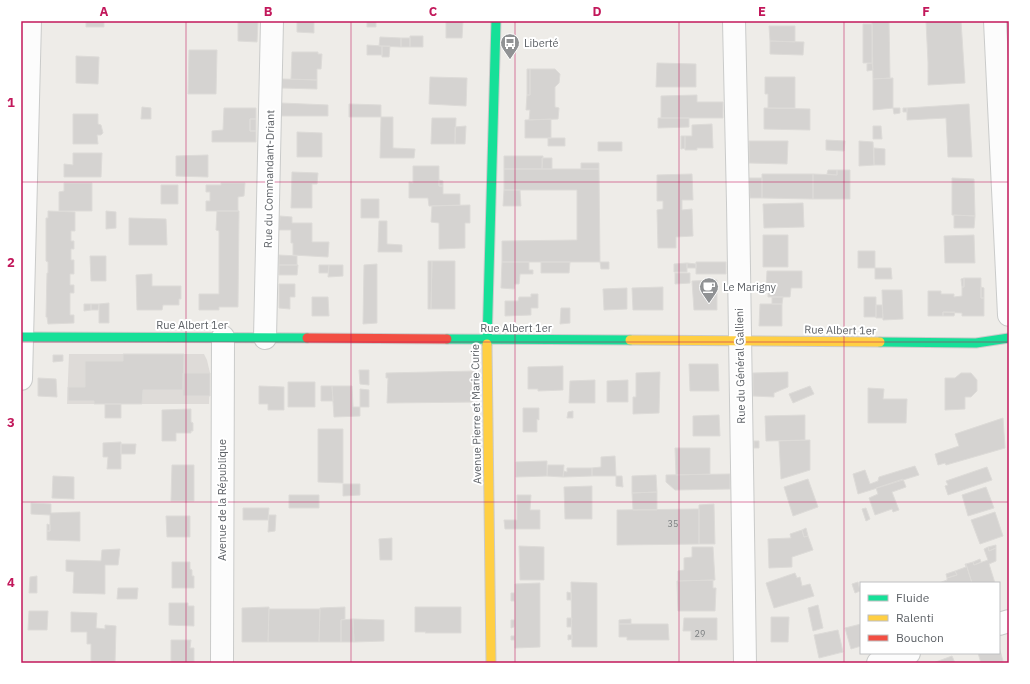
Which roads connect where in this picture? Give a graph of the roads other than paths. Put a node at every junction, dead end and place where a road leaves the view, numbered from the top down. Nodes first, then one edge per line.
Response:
1 (30, 21) edge
2 (272, 21) edge
3 (496, 21) edge
4 (734, 21) edge
5 (995, 21) edge
6 (1009, 315) edge
7 (22, 337) junction
8 (223, 337) junction
9 (266, 338) junction
10 (1009, 338) edge
11 (487, 340) junction
12 (740, 340) junction
13 (21, 379) edge
14 (906, 654) edge
15 (222, 663) edge
16 (491, 663) edge
17 (745, 663) edge
18 (878, 663) edge

1 - 7 street
2 - 9 street, Rue du Commandant-Driant
3 - 11 street, Avenue Pierre et Marie Curie
4 - 12 street, Rue du Général Gallieni
5 - 6 street
7 - 8 street, Rue Albert 1er
7 - 13 street
8 - 9 street, Rue Albert 1er
8 - 15 street, Avenue de la République
9 - 11 street, Rue Albert 1er
10 - 12 street, Rue Albert 1er
11 - 12 street, Rue Albert 1er
11 - 16 street, Avenue Pierre et Marie Curie
12 - 17 street, Rue du Général Gallieni
14 - 18 street

